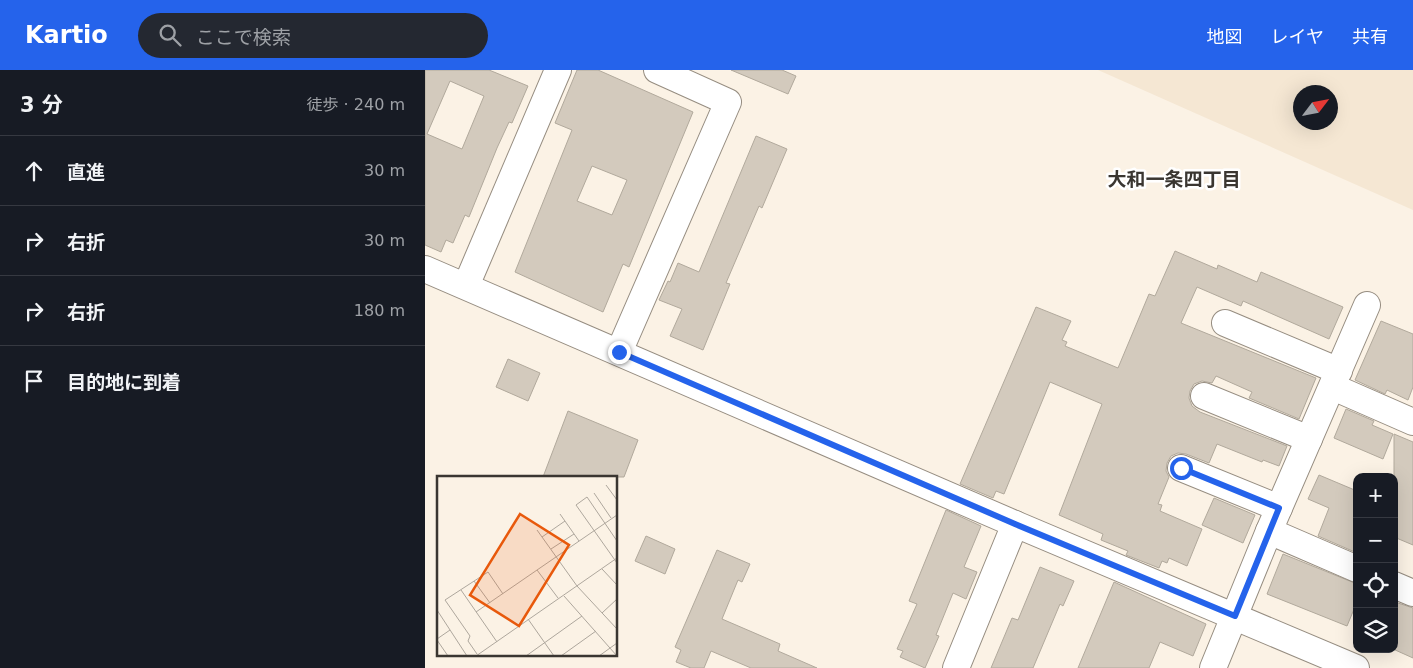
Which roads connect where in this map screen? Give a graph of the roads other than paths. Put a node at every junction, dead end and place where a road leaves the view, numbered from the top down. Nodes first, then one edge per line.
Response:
1 (558, 70) edge
2 (657, 70) edge
3 (425, 269) edge
4 (466, 286) junction
5 (1367, 305) dead end
6 (1225, 323) dead end
7 (619, 352) junction
8 (1336, 379) junction
9 (1204, 396) dead end
10 (1413, 422) edge
11 (1309, 439) junction
12 (1181, 468) dead end
13 (1274, 519) junction
14 (1015, 524) junction
15 (1353, 567) edge
16 (1398, 587) edge
17 (1413, 593) edge
18 (1235, 616) junction
19 (956, 668) edge
20 (1213, 668) edge
21 (1356, 668) edge

1 - 4 street
2 - 7 street
3 - 4 street
4 - 7 street
5 - 8 street
6 - 8 street
7 - 14 street
8 - 10 street
8 - 11 street
9 - 11 street
11 - 13 street
12 - 13 street
13 - 15 street
13 - 18 street
14 - 18 street
14 - 19 street
16 - 17 street
18 - 20 street
18 - 21 street

